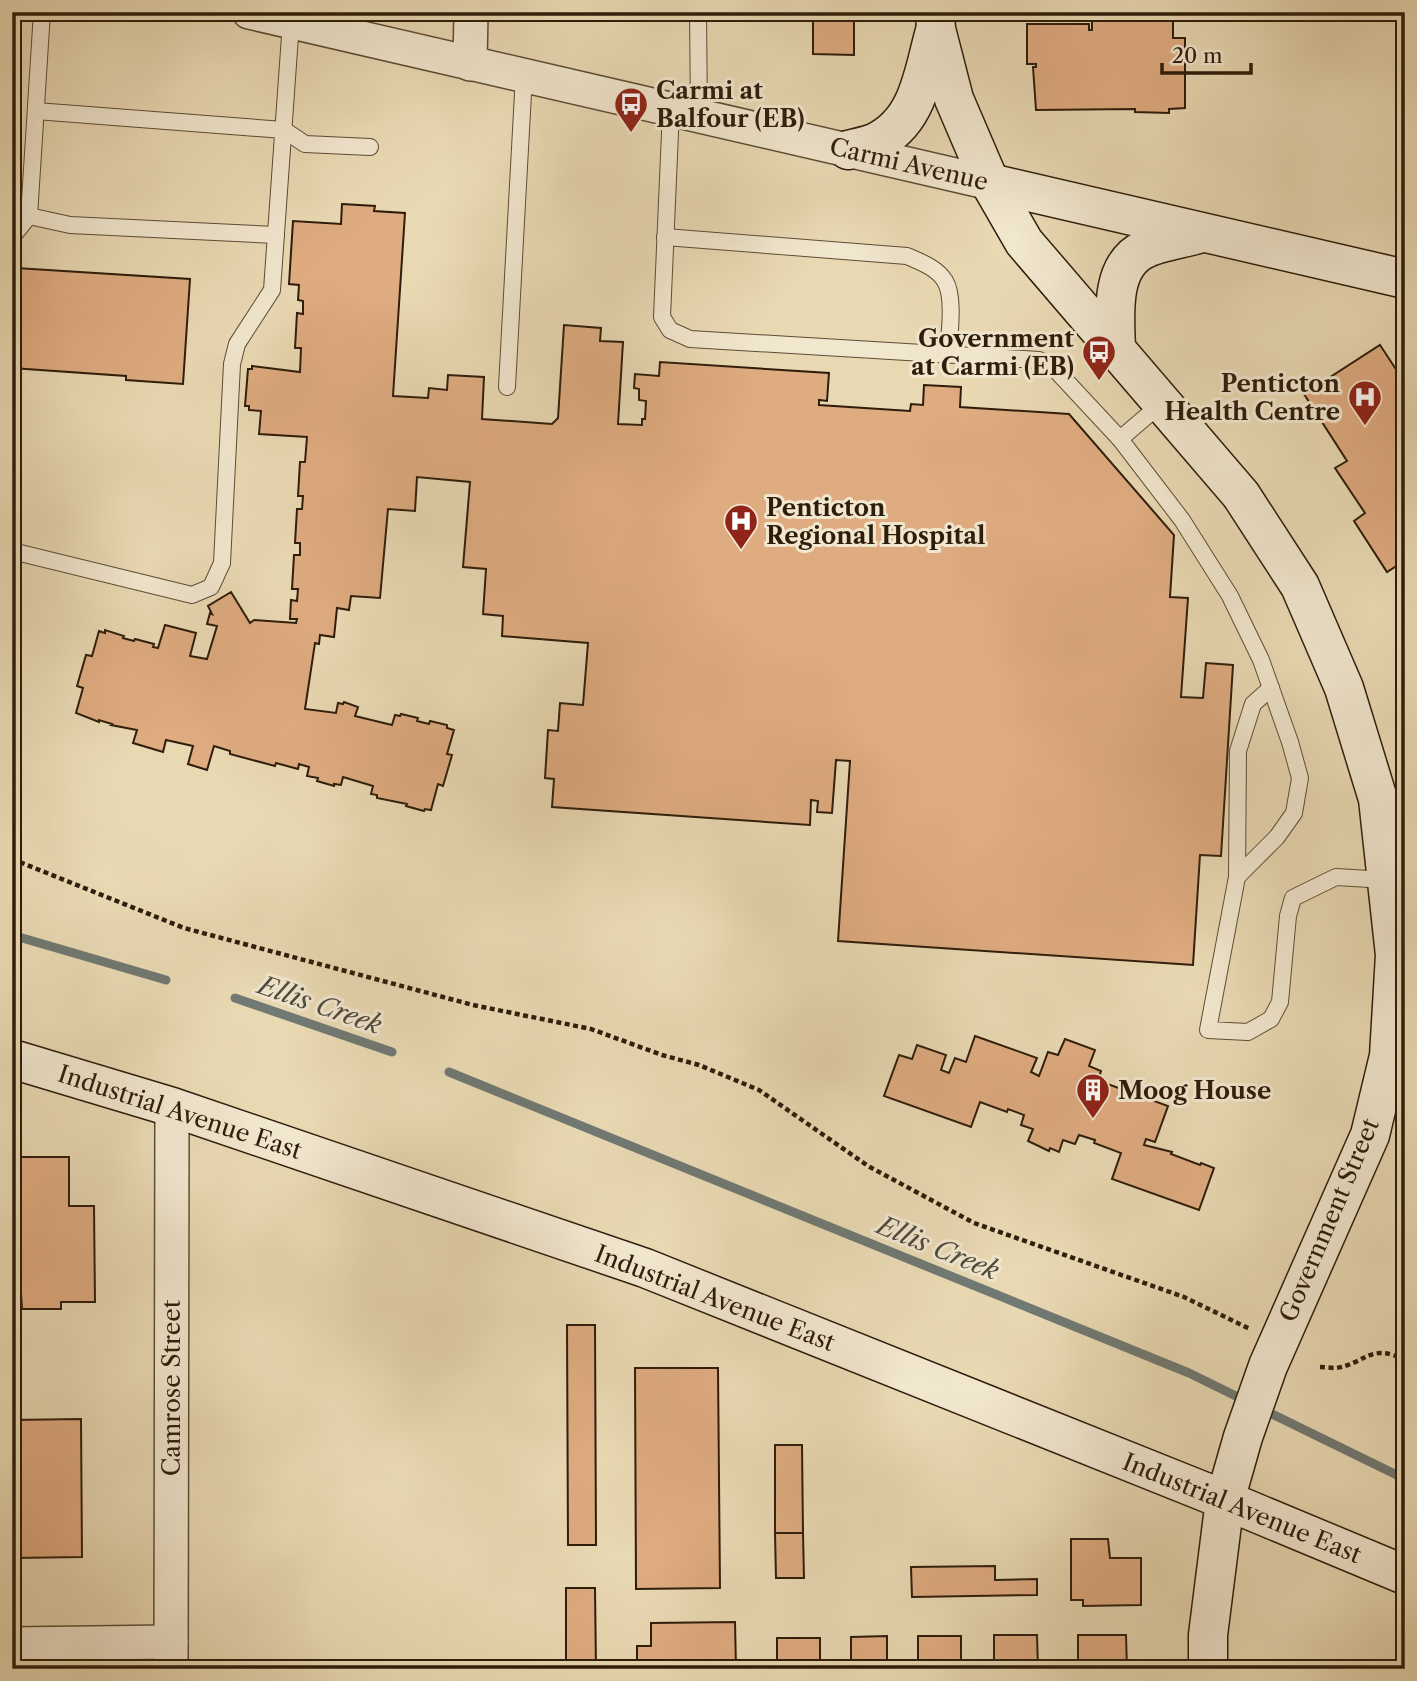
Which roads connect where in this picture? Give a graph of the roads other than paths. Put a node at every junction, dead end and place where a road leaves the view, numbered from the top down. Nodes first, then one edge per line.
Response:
1 (42, 12) edge
2 (249, 12) edge
3 (471, 12) edge
4 (698, 12) edge
5 (935, 20) edge
6 (291, 22) junction
7 (470, 64) junction
8 (524, 75) junction
9 (36, 111) junction
10 (685, 113) junction
11 (284, 130) junction
12 (370, 147) dead end
13 (848, 150) junction
14 (990, 183) junction
15 (29, 216) junction
16 (1203, 233) junction
17 (276, 235) junction
18 (12, 237) edge
19 (665, 237) junction
20 (1405, 279) edge
21 (1116, 349) junction
22 (948, 355) junction
23 (507, 387) dead end
24 (1162, 403) junction
25 (1120, 439) junction
26 (12, 551) edge
27 (1271, 688) junction
28 (1237, 877) junction
29 (1387, 880) junction
30 (12, 1059) edge
31 (172, 1107) junction
32 (1225, 1500) junction
33 (1405, 1575) edge
34 (12, 1644) edge
35 (171, 1655) edge
36 (1208, 1669) edge

1 - 9 lane
2 - 6 street, Carmi Avenue
3 - 7 street
4 - 10 lane
5 - 13 street
5 - 14 street, Government Street
6 - 7 street, Carmi Avenue
6 - 11 lane
7 - 8 street, Carmi Avenue
8 - 10 street, Carmi Avenue
8 - 23 lane
9 - 11 lane
9 - 15 lane
10 - 13 street, Carmi Avenue
10 - 19 lane
11 - 12 lane
11 - 17 lane
13 - 14 street, Carmi Avenue
14 - 16 street, Carmi Avenue
14 - 21 street, Government Street
15 - 17 lane
15 - 18 lane
16 - 20 street, Carmi Avenue
16 - 21 street
17 - 26 lane
19 - 22 lane
19 - 22 lane
21 - 24 street, Government Street
22 - 25 lane
24 - 25 lane
24 - 29 street, Government Street
25 - 27 lane
27 - 28 lane
27 - 28 lane
28 - 29 lane
29 - 32 street, Government Street
30 - 31 street, Industrial Avenue East
31 - 32 street, Industrial Avenue East
31 - 35 street, Camrose Street
32 - 33 street, Industrial Avenue East
32 - 36 street, Government Street
34 - 35 street

